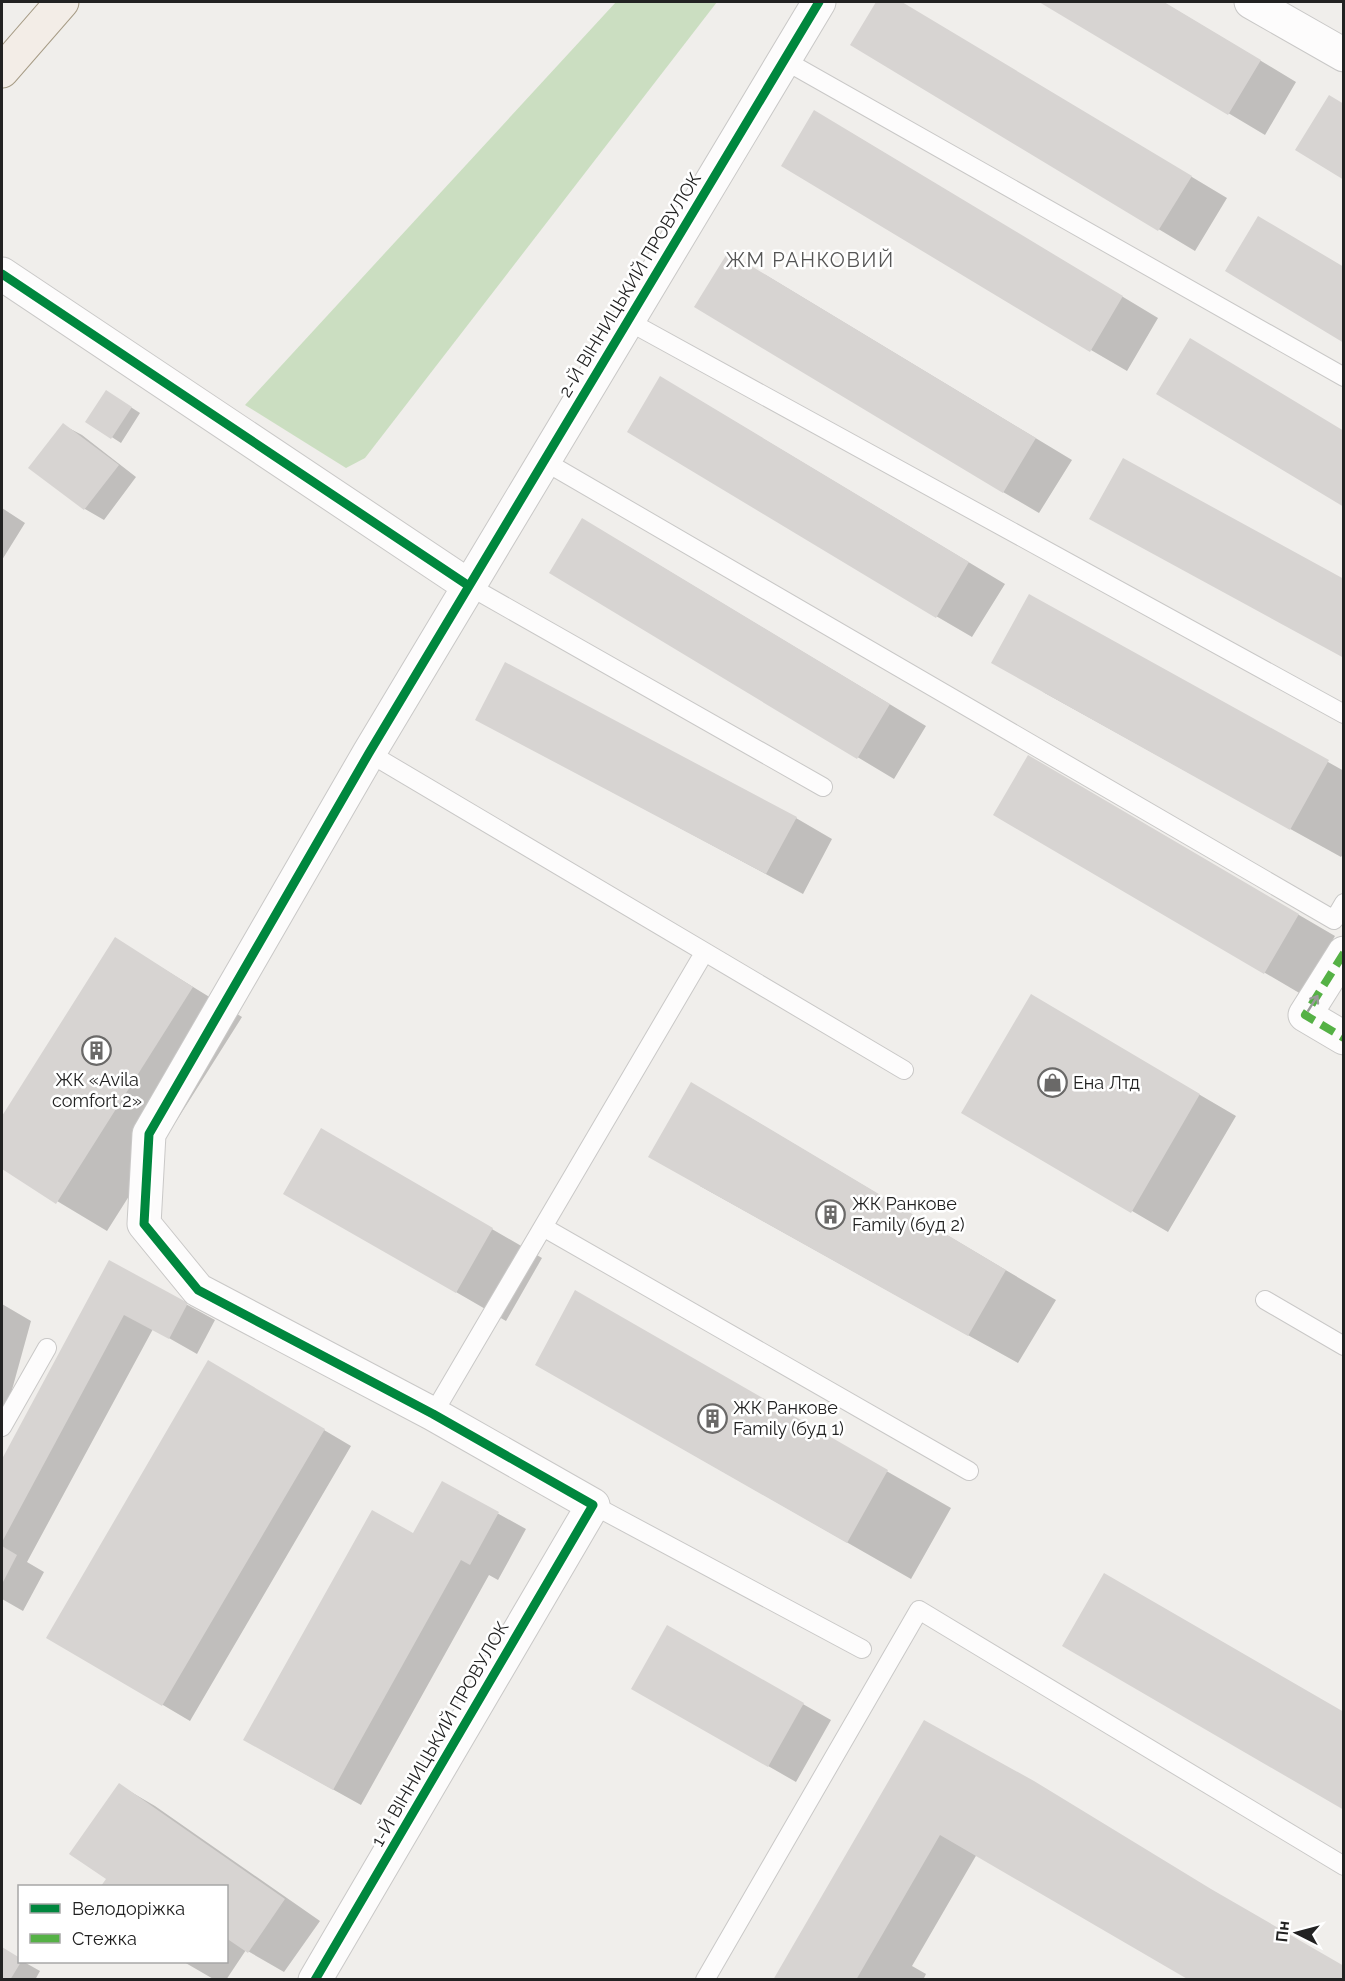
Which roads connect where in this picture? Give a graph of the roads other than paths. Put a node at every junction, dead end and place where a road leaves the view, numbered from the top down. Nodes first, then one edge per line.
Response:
1 (62, 2) edge
2 (819, 2) edge
3 (1251, 2) edge
4 (1344, 55) edge
5 (784, 60) junction
6 (2, 71) edge
7 (2, 274) edge
8 (628, 321) junction
9 (1344, 377) edge
10 (544, 461) junction
11 (469, 586) junction
12 (1344, 714) edge
13 (369, 753) junction
14 (823, 787) dead end
15 (1344, 903) edge
16 (704, 952) junction
17 (1344, 953) edge
18 (1344, 1038) edge
19 (904, 1070) dead end
20 (543, 1227) junction
21 (1265, 1300) dead end
22 (1344, 1346) edge
23 (47, 1348) dead end
24 (434, 1414) junction
25 (2, 1427) edge
26 (969, 1471) dead end
27 (593, 1505) junction
28 (862, 1649) dead end
29 (1344, 1866) edge
30 (315, 1980) edge
31 (705, 1980) edge

1 - 6 main road
2 - 5 street, 2-Й ВІННИЦЬКИЙ ПРОВУЛОК
3 - 4 street
5 - 8 street, 2-Й ВІННИЦЬКИЙ ПРОВУЛОК
5 - 9 lane
7 - 11 street
8 - 10 street, 2-Й ВІННИЦЬКИЙ ПРОВУЛОК
8 - 12 lane
10 - 11 street, 2-Й ВІННИЦЬКИЙ ПРОВУЛОК
10 - 15 lane
11 - 13 street, 2-Й ВІННИЦЬКИЙ ПРОВУЛОК
11 - 14 lane
13 - 16 lane
13 - 24 street, 2-Й ВІННИЦЬКИЙ ПРОВУЛОК
16 - 19 lane
16 - 20 lane
18 -> 17 street
20 - 24 lane
20 - 26 lane
21 - 22 lane
23 - 25 lane
24 - 27 street, 2-Й ВІННИЦЬКИЙ ПРОВУЛОК
27 - 28 lane
27 - 30 street, 1-Й ВІННИЦЬКИЙ ПРОВУЛОК
29 - 31 lane

